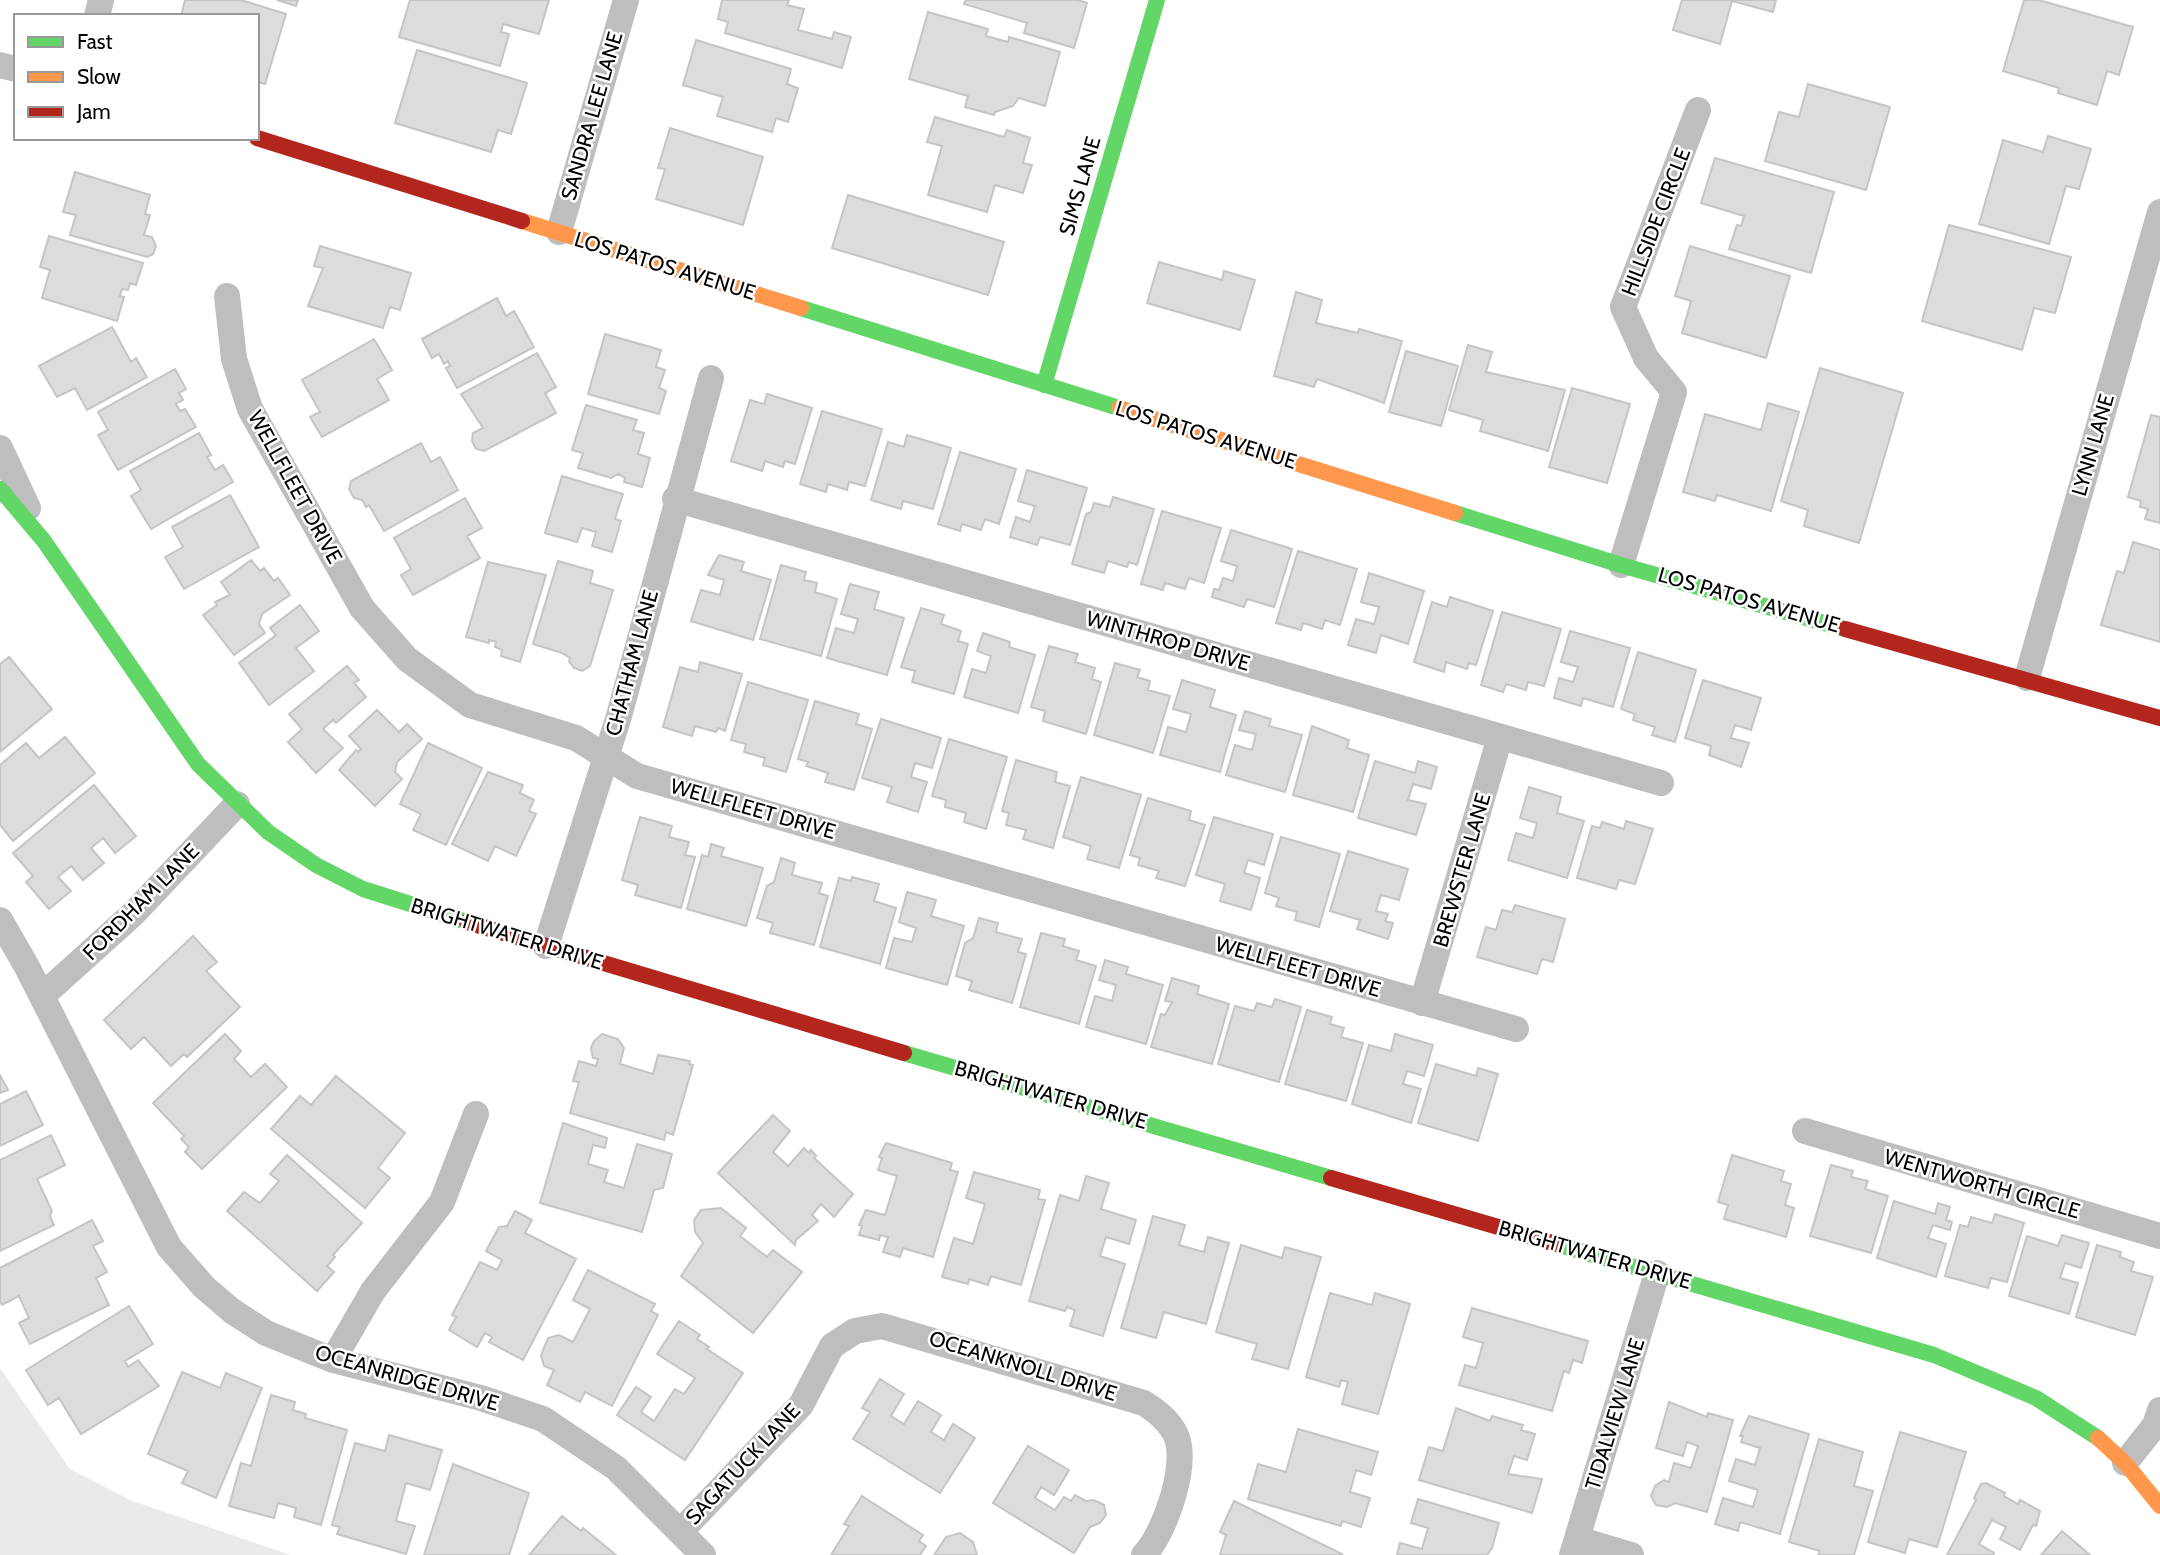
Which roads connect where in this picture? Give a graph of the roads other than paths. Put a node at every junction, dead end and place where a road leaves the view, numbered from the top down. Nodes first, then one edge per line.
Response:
1 (626, 0) edge
2 (1157, 0) edge
3 (1698, 110) dead end
4 (259, 139) edge
5 (2160, 212) edge
6 (559, 232) junction
7 (227, 296) dead end
8 (711, 378) dead end
9 (1044, 385) junction
10 (0, 447) edge
11 (0, 489) edge
12 (676, 499) junction
13 (44, 541) junction
14 (1621, 565) junction
15 (2026, 678) junction
16 (2160, 718) edge
17 (1500, 737) junction
18 (605, 758) junction
19 (1661, 783) dead end
20 (237, 804) junction
21 (0, 920) edge
22 (546, 946) junction
23 (42, 996) junction
24 (1422, 1003) junction
25 (1516, 1029) dead end
26 (476, 1114) dead end
27 (1805, 1132) dead end
28 (2160, 1236) edge
29 (1657, 1273) junction
30 (855, 1331) joint
31 (333, 1360) junction
32 (2160, 1410) edge
33 (2126, 1463) junction
34 (2160, 1506) edge
35 (680, 1532) junction
36 (1575, 1547) edge
37 (703, 1555) edge
38 (1144, 1555) edge
39 (1631, 1555) edge

1 - 6 street, SANDRA LEE LANE
2 - 9 street, SIMS LANE
3 - 14 street, HILLSIDE CIRCLE
4 - 6 street, LOS PATOS AVENUE
5 - 15 street, LYNN LANE
6 - 9 street, LOS PATOS AVENUE
7 - 18 street, WELLFLEET DRIVE
8 - 12 street, CHATHAM LANE
9 - 14 street, LOS PATOS AVENUE
10 - 13 street, BRIGHTWATER DRIVE
11 - 13 street, BRIGHTWATER DRIVE
12 - 17 street, WINTHROP DRIVE
12 - 18 street, CHATHAM LANE
13 - 20 street, BRIGHTWATER DRIVE
14 - 15 street, LOS PATOS AVENUE
15 - 16 street, LOS PATOS AVENUE
17 - 19 street, WINTHROP DRIVE
17 - 24 street, BREWSTER LANE
18 - 22 street, CHATHAM LANE
18 - 24 street, WELLFLEET DRIVE
20 - 22 street, BRIGHTWATER DRIVE
20 - 23 street, FORDHAM LANE
21 - 23 street, OCEANRIDGE DRIVE
22 - 29 street, BRIGHTWATER DRIVE
23 - 31 street, OCEANRIDGE DRIVE
24 - 25 street, WELLFLEET DRIVE
26 - 31 street
27 - 28 street, WENTWORTH CIRCLE
29 - 33 street, BRIGHTWATER DRIVE
29 - 36 street, TIDALVIEW LANE
30 - 35 street, SAGATUCK LANE
30 - 38 street, OCEANKNOLL DRIVE
31 - 35 street, OCEANRIDGE DRIVE
32 - 33 street
33 - 34 street, BRIGHTWATER DRIVE
35 - 37 street, OCEANRIDGE DRIVE
36 - 39 street

